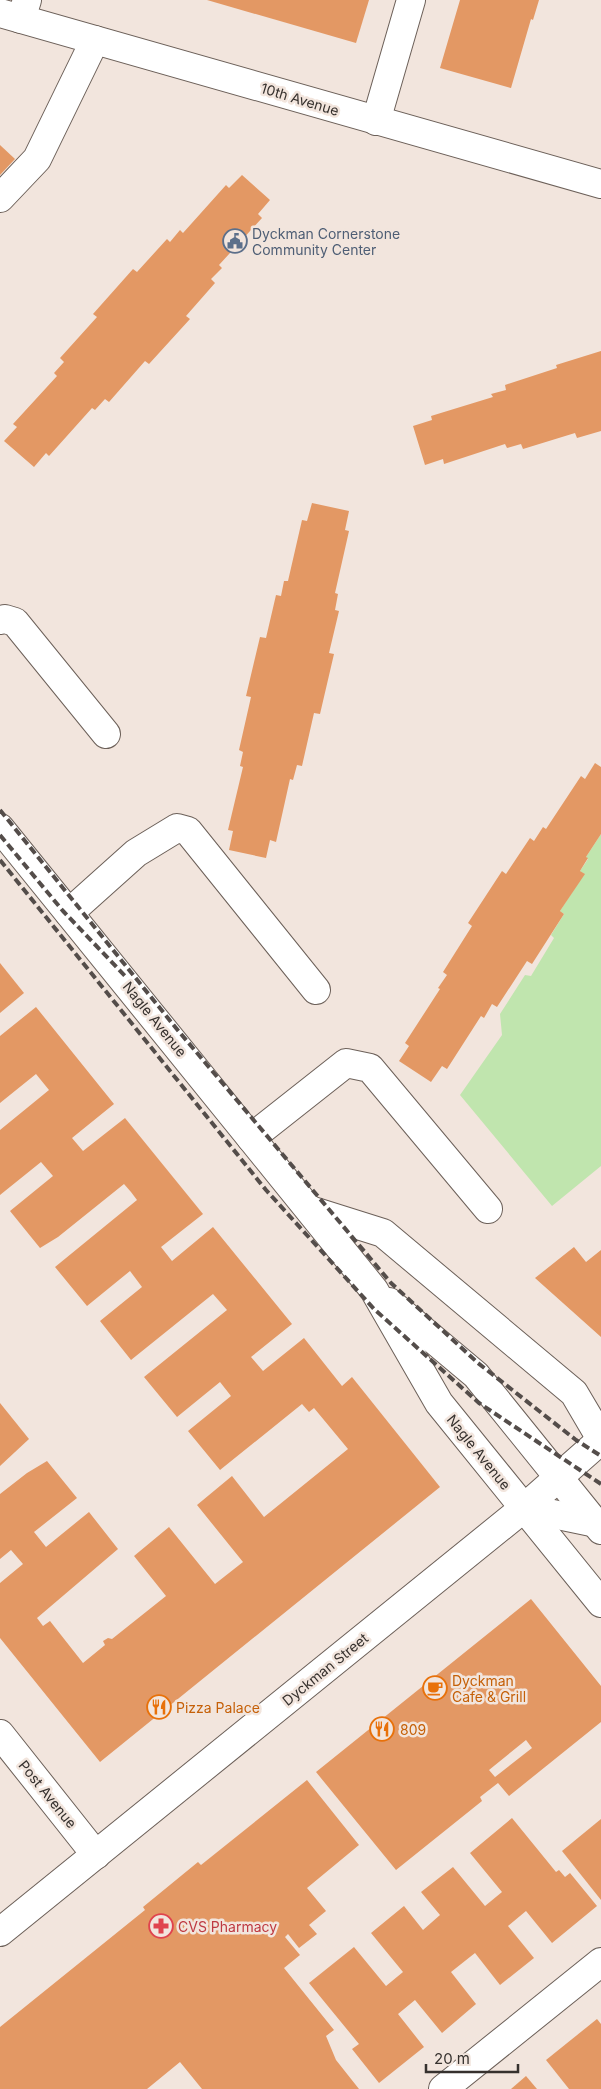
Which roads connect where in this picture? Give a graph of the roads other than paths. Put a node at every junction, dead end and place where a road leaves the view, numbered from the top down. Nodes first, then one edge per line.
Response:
1 (411, 0) edge
2 (16, 11) edge
3 (94, 40) junction
4 (376, 121) junction
5 (598, 180) edge
6 (0, 198) edge
7 (0, 620) edge
8 (106, 734) dead end
9 (0, 828) edge
10 (70, 913) junction
11 (316, 990) dead end
12 (251, 1138) junction
13 (488, 1209) dead end
14 (310, 1210) junction
15 (374, 1290) junction
16 (601, 1440) edge
17 (560, 1477) junction
18 (524, 1508) junction
19 (600, 1526) edge
20 (601, 1604) edge
21 (0, 1734) edge
22 (96, 1855) junction
23 (0, 1932) edge
24 (601, 1962) edge
25 (443, 2089) edge

1 - 4 main road
2 - 3 main road, 10th Avenue
3 - 4 main road, 10th Avenue
3 - 6 main road
4 - 5 main road, 10th Avenue
7 - 8 main road
9 - 10 main road, Nagle Avenue
10 - 11 main road
10 - 12 main road, Nagle Avenue
12 - 13 main road
12 - 14 main road, Nagle Avenue
14 - 15 main road, Nagle Avenue
14 - 16 main road
15 - 17 main road, Nagle Avenue
15 - 18 main road, Nagle Avenue
16 - 17 main road, Dyckman Street
17 - 18 main road, Dyckman Street
17 - 19 main road, Nagle Avenue
18 - 19 main road
18 - 20 main road, Nagle Avenue
18 - 22 main road, Dyckman Street
21 - 22 main road, Post Avenue
22 - 23 main road, Dyckman Street
24 - 25 main road

